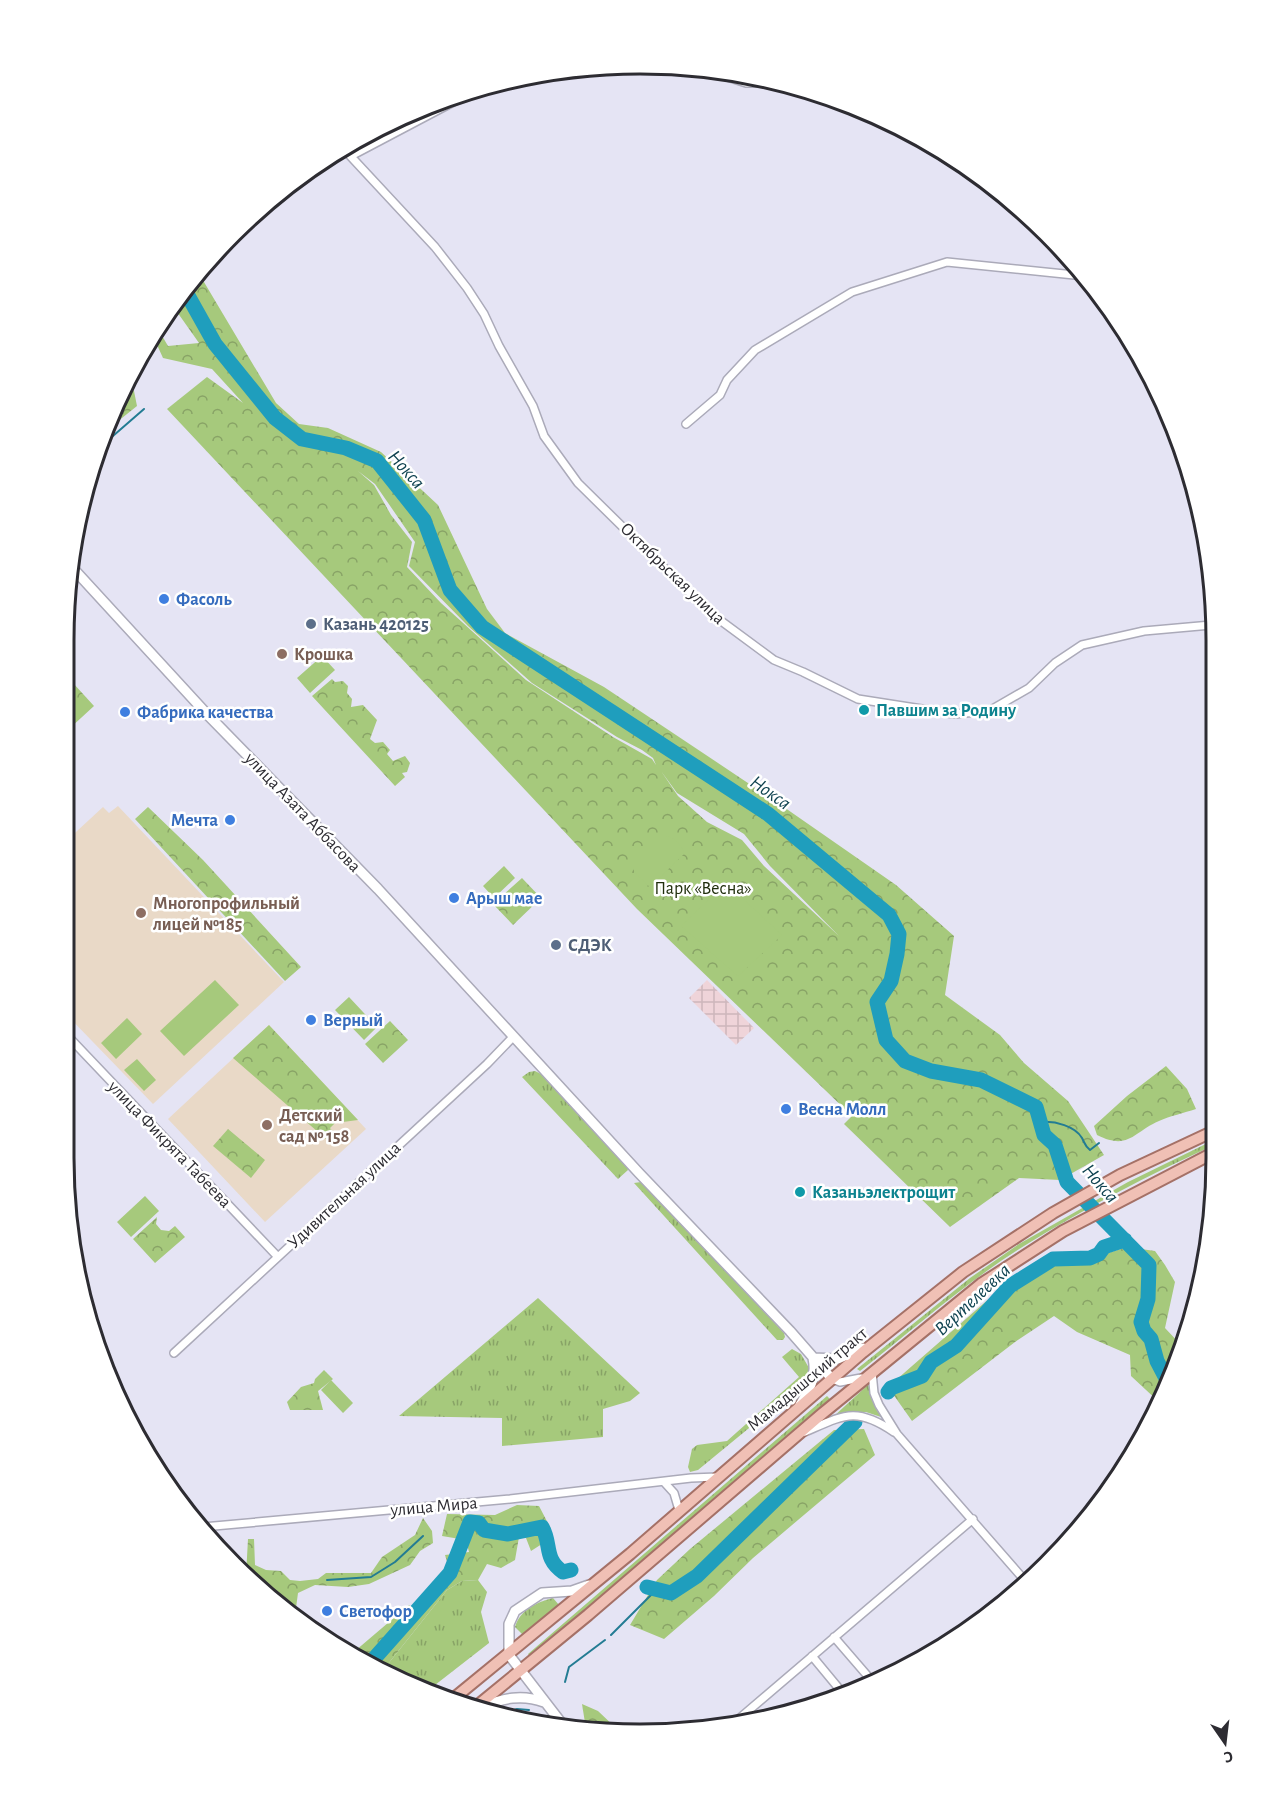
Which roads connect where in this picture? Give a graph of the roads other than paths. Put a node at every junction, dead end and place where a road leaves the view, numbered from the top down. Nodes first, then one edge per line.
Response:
1 (429, 115) edge
2 (351, 156) joint
3 (1072, 275) edge
4 (686, 424) dead end
5 (77, 573) edge
6 (1205, 626) edge
7 (513, 1036) junction
8 (74, 1043) edge
9 (1206, 1135) edge
10 (1206, 1156) edge
11 (278, 1257) junction
12 (879, 1339) junction
13 (174, 1353) dead end
14 (813, 1358) junction
15 (872, 1372) junction
16 (832, 1379) junction
17 (797, 1409) junction
18 (897, 1434) junction
19 (795, 1437) junction
20 (718, 1477) junction
21 (664, 1482) junction
22 (680, 1510) junction
23 (973, 1519) junction
24 (210, 1526) edge
25 (1021, 1576) edge
26 (597, 1582) junction
27 (834, 1637) junction
28 (509, 1655) junction
29 (812, 1656) junction
30 (521, 1671) junction
31 (866, 1675) edge
32 (838, 1687) edge
33 (460, 1694) edge
34 (485, 1701) edge
35 (544, 1702) junction
36 (490, 1703) edge
37 (745, 1714) edge
38 (557, 1717) edge

1 - 2 street
2 - 6 street, Октябрьская улица
3 - 4 street
5 - 7 street, улица Азата Аббасова
7 - 11 street, Удивительная улица
7 - 14 street, улица Азата Аббасова
8 - 11 street, улица Фикрята Табеева
9 - 12 main road, Мамадышский тракт
10 - 15 main road, Мамадышский тракт
11 - 13 street, Удивительная улица
12 - 14 street
12 - 16 main road, Мамадышский тракт
14 - 16 street, улица Азата Аббасова
14 - 17 street
15 - 16 street
15 - 18 street
15 - 19 main road, Мамадышский тракт
16 - 17 main road, Мамадышский тракт
17 - 20 main road, Мамадышский тракт
18 - 19 street
18 - 23 street
19 - 30 main road, Мамадышский тракт
20 - 21 street, улица Мира
20 - 22 main road, Мамадышский тракт
21 - 22 street
21 - 24 street, улица Мира
22 - 26 main road, Мамадышский тракт
23 - 25 street
23 - 27 street
26 - 28 main road, Мамадышский тракт
26 - 28 street
27 - 29 street
27 - 31 street
28 - 30 street
28 - 33 main road, Мамадышский тракт
29 - 32 street
29 - 37 street
30 - 34 main road, Мамадышский тракт
30 - 35 street
35 - 36 street
35 - 38 street

